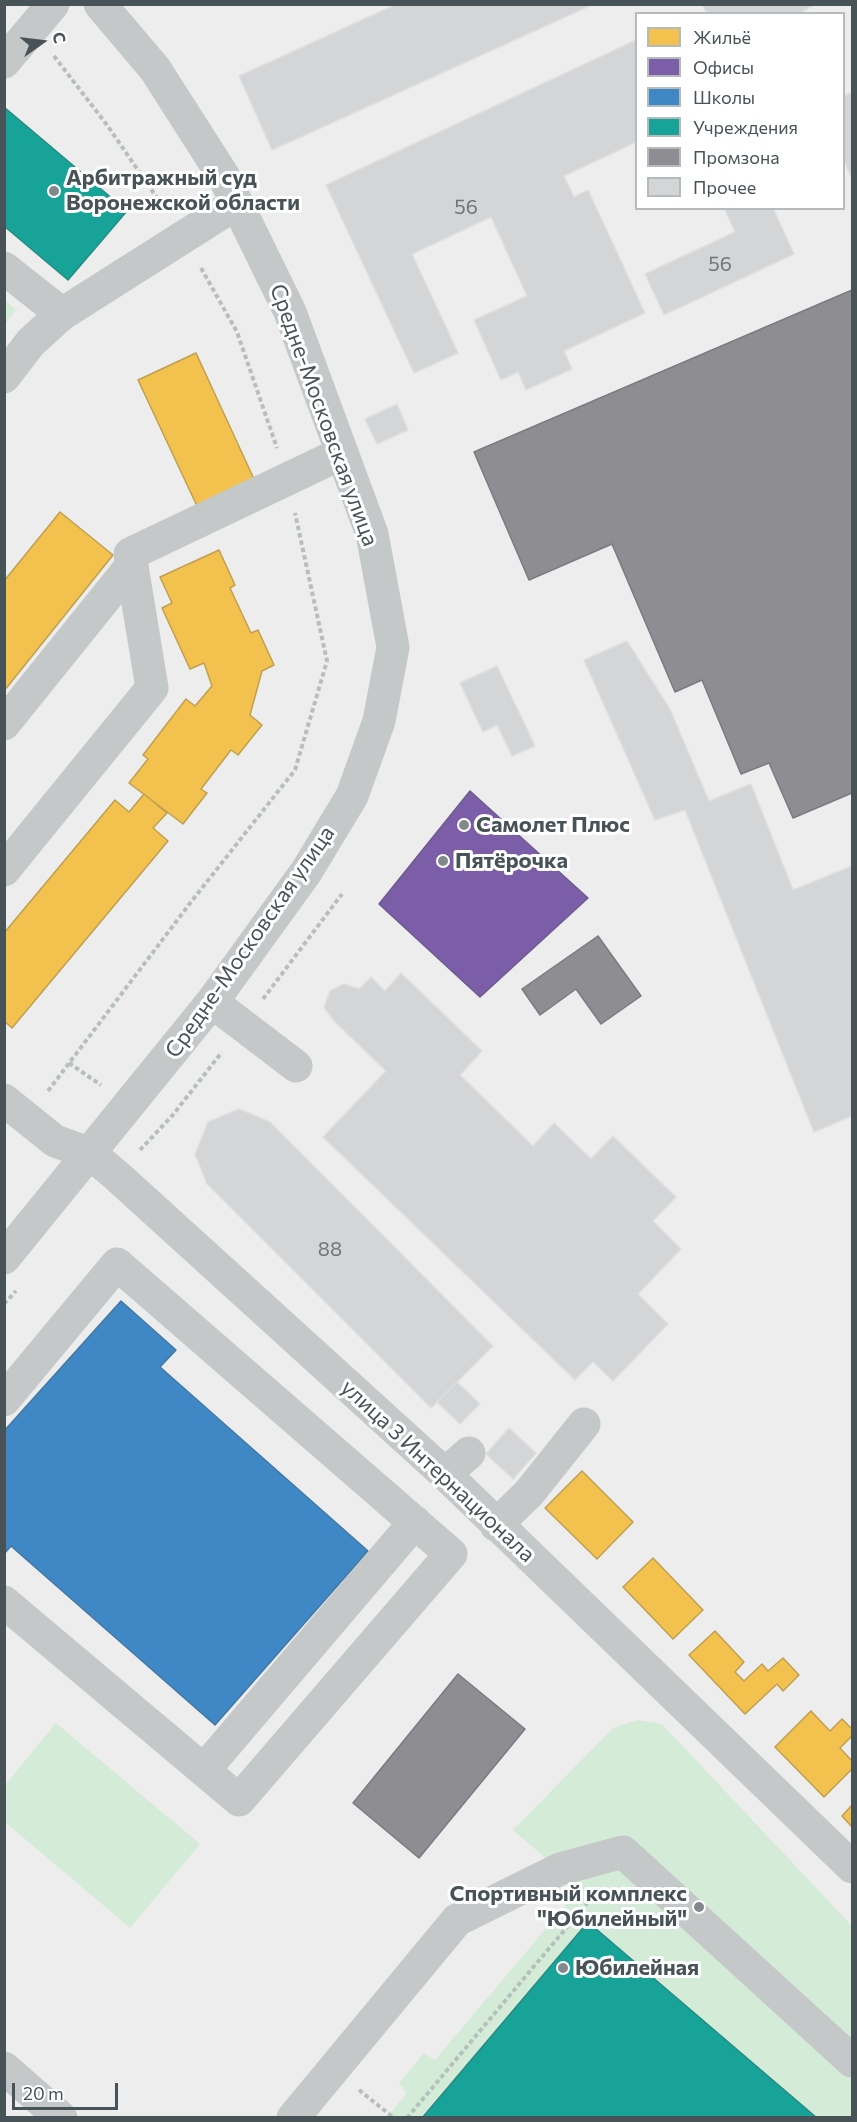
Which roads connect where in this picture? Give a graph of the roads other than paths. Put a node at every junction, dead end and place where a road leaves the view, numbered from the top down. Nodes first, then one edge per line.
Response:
1 (100, 4) edge
2 (43, 16) edge
3 (4, 62) edge
4 (237, 203) junction
5 (4, 268) edge
6 (62, 314) junction
7 (4, 377) edge
8 (340, 454) junction
9 (132, 565) junction
10 (4, 724) edge
11 (4, 870) edge
12 (212, 1002) junction
13 (296, 1066) dead end
14 (16, 1109) edge
15 (91, 1154) junction
16 (4, 1258) edge
17 (4, 1400) edge
18 (584, 1424) dead end
19 (415, 1522) junction
20 (496, 1525) junction
21 (4, 1602) edge
22 (204, 1770) junction
23 (852, 1867) edge
24 (852, 2061) edge
25 (4, 2067) edge
26 (61, 2118) edge
27 (292, 2118) edge

1 - 4 street, Средне-Московская улица
2 - 3 street
4 - 6 street
4 - 8 street, Средне-Московская улица
5 - 6 street
6 - 7 street
8 - 9 street
8 - 12 street, Средне-Московская улица
9 - 10 street
9 - 11 street
12 - 13 street
12 - 15 street, Средне-Московская улица
14 - 15 street, улица 3 Интернационала
15 - 16 street, Средне-Московская улица
15 - 20 street, улица 3 Интернационала
17 - 19 street
18 - 20 street
19 - 22 street
19 - 22 street
20 - 23 street, улица 3 Интернационала
21 - 22 street
24 - 27 street
25 - 26 street

